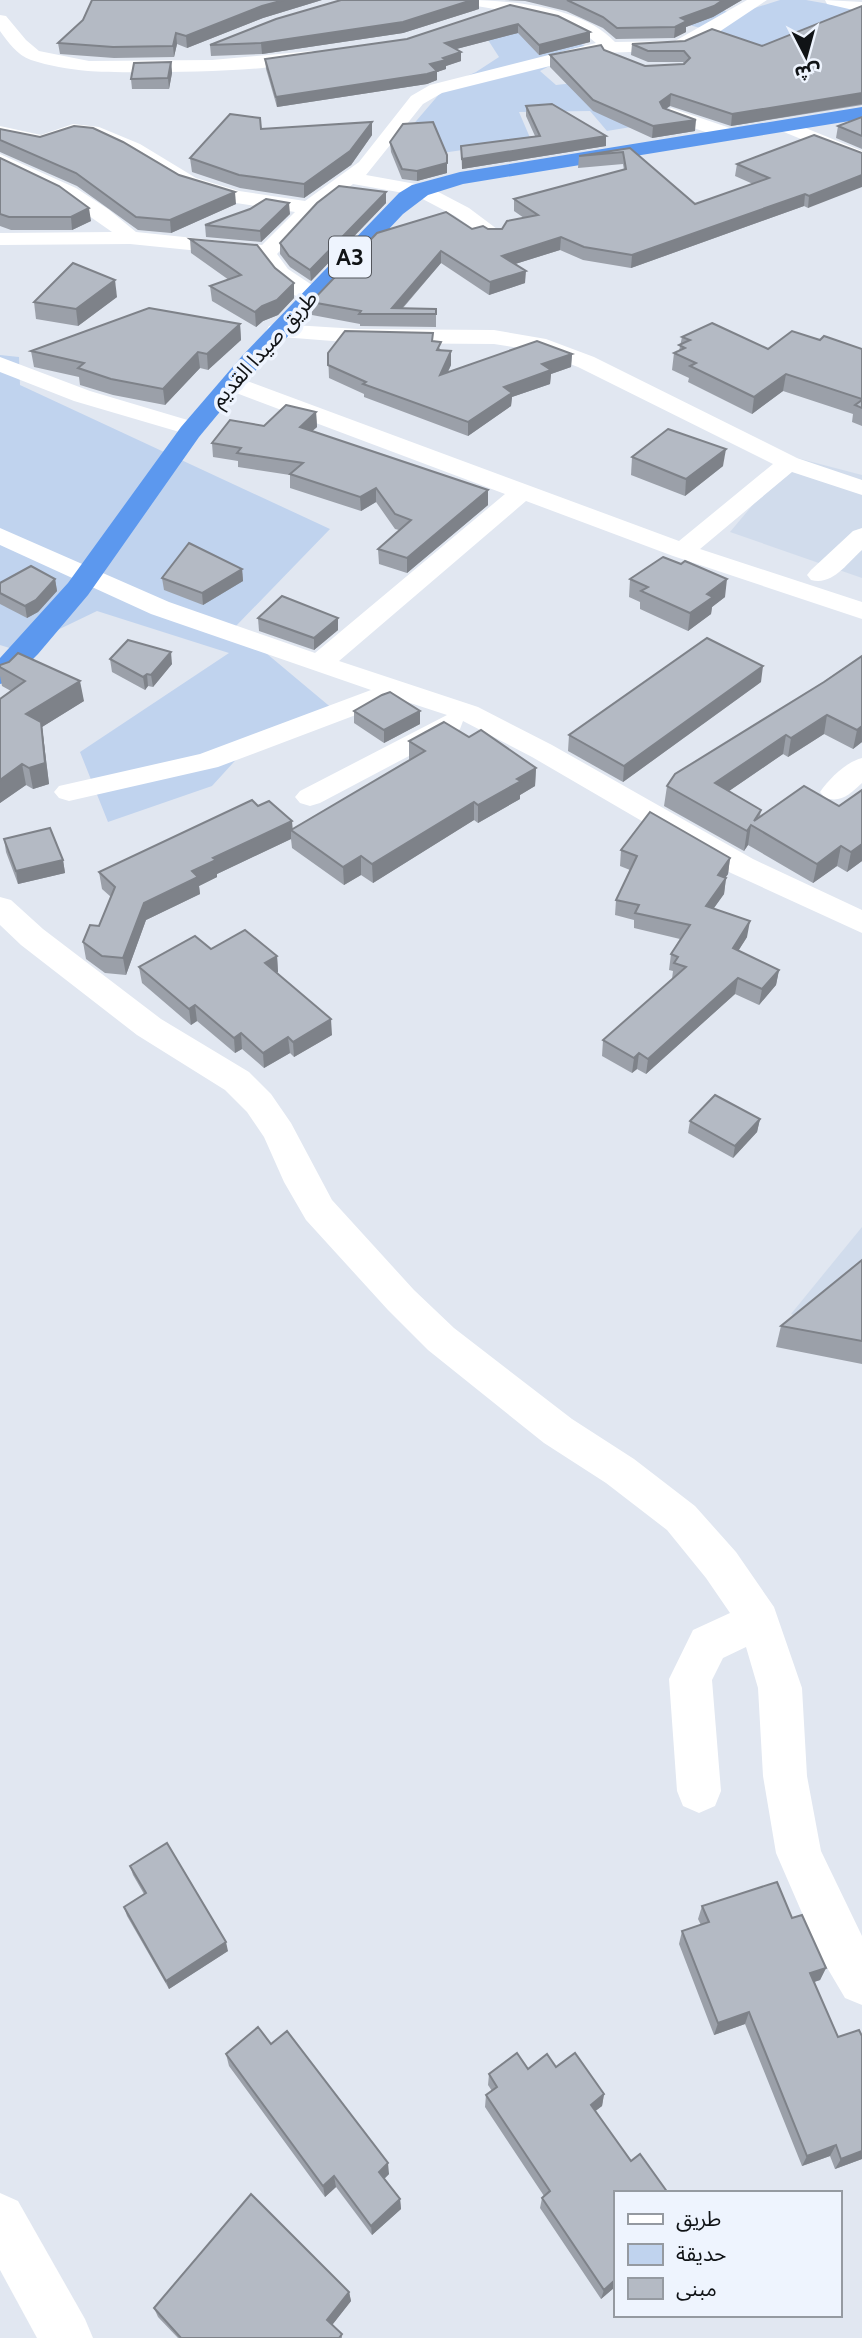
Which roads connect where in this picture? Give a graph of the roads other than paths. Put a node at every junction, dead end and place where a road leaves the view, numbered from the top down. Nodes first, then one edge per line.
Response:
1 (474, 0) edge
2 (759, 0) edge
3 (833, 0) edge
4 (511, 4) edge
5 (862, 7) edge
6 (0, 20) edge
7 (474, 20) edge
8 (219, 46) edge
9 (600, 49) junction
10 (331, 53) edge
11 (143, 66) junction
12 (636, 68) edge
13 (862, 113) edge
14 (670, 114) edge
15 (786, 125) junction
16 (0, 132) edge
17 (729, 134) junction
18 (862, 158) edge
19 (0, 160) edge
20 (350, 178) junction
21 (420, 190) junction
22 (261, 202) junction
23 (309, 208) junction
24 (495, 235) edge
25 (130, 238) junction
26 (0, 239) edge
27 (176, 244) junction
28 (266, 252) junction
29 (313, 296) junction
30 (277, 331) junction
31 (0, 364) edge
32 (606, 372) junction
33 (238, 376) junction
34 (680, 386) dead end
35 (193, 429) junction
36 (789, 463) junction
37 (862, 488) edge
38 (523, 491) junction
39 (611, 500) dead end
40 (677, 523) dead end
41 (703, 533) junction
42 (0, 536) edge
43 (862, 536) edge
44 (682, 551) junction
45 (820, 575) junction
46 (87, 577) junction
47 (862, 590) edge
48 (862, 611) edge
49 (320, 663) junction
50 (0, 675) edge
51 (398, 689) junction
52 (468, 713) junction
53 (862, 767) edge
54 (69, 792) dead end
55 (835, 792) dead end
56 (310, 797) dead end
57 (0, 906) edge
58 (862, 922) edge
59 (759, 1620) junction
60 (699, 1791) dead end
61 (862, 1981) edge
62 (0, 2219) edge
63 (66, 2338) edge

1 - 4 street
2 - 9 street
3 - 5 street
4 - 7 street
4 - 9 street
6 - 11 street
8 - 11 street
9 - 12 street
9 - 20 street
10 - 11 street
13 - 15 highway, طريق صيدا القديم / A3
14 - 17 street
15 - 17 highway, طريق صيدا القديم / A3
15 - 18 street
16 - 22 street
17 - 21 highway, طريق صيدا القديم / A3
19 - 25 street
20 - 21 street
20 - 23 street
21 - 24 street
21 - 29 highway, طريق صيدا القديم / A3
22 - 23 street
22 - 27 street
23 - 28 street
25 - 26 street
25 - 27 street
27 - 28 street
28 - 29 street
29 - 30 highway, طريق صيدا القديم / A3
30 - 32 street
30 - 33 highway, طريق صيدا القديم / A3
31 - 35 street
32 - 34 street
32 - 36 street
33 - 35 highway, طريق صيدا القديم / A3
33 - 38 street
33 - 39 street
35 - 46 highway, طريق صيدا القديم / A3
36 - 37 street
36 - 41 street
38 - 44 street
38 - 49 street
40 - 41 street
41 - 44 street
41 - 45 street
42 - 46 street
43 - 45 street
44 - 48 street
45 - 47 street
46 - 49 street
46 - 50 highway, طريق صيدا القديم / A3
49 - 51 street
51 - 52 street
51 - 54 street
52 - 56 street
52 - 58 street
53 - 55 street
57 - 59 street
59 - 60 street
59 - 61 street
62 - 63 street

